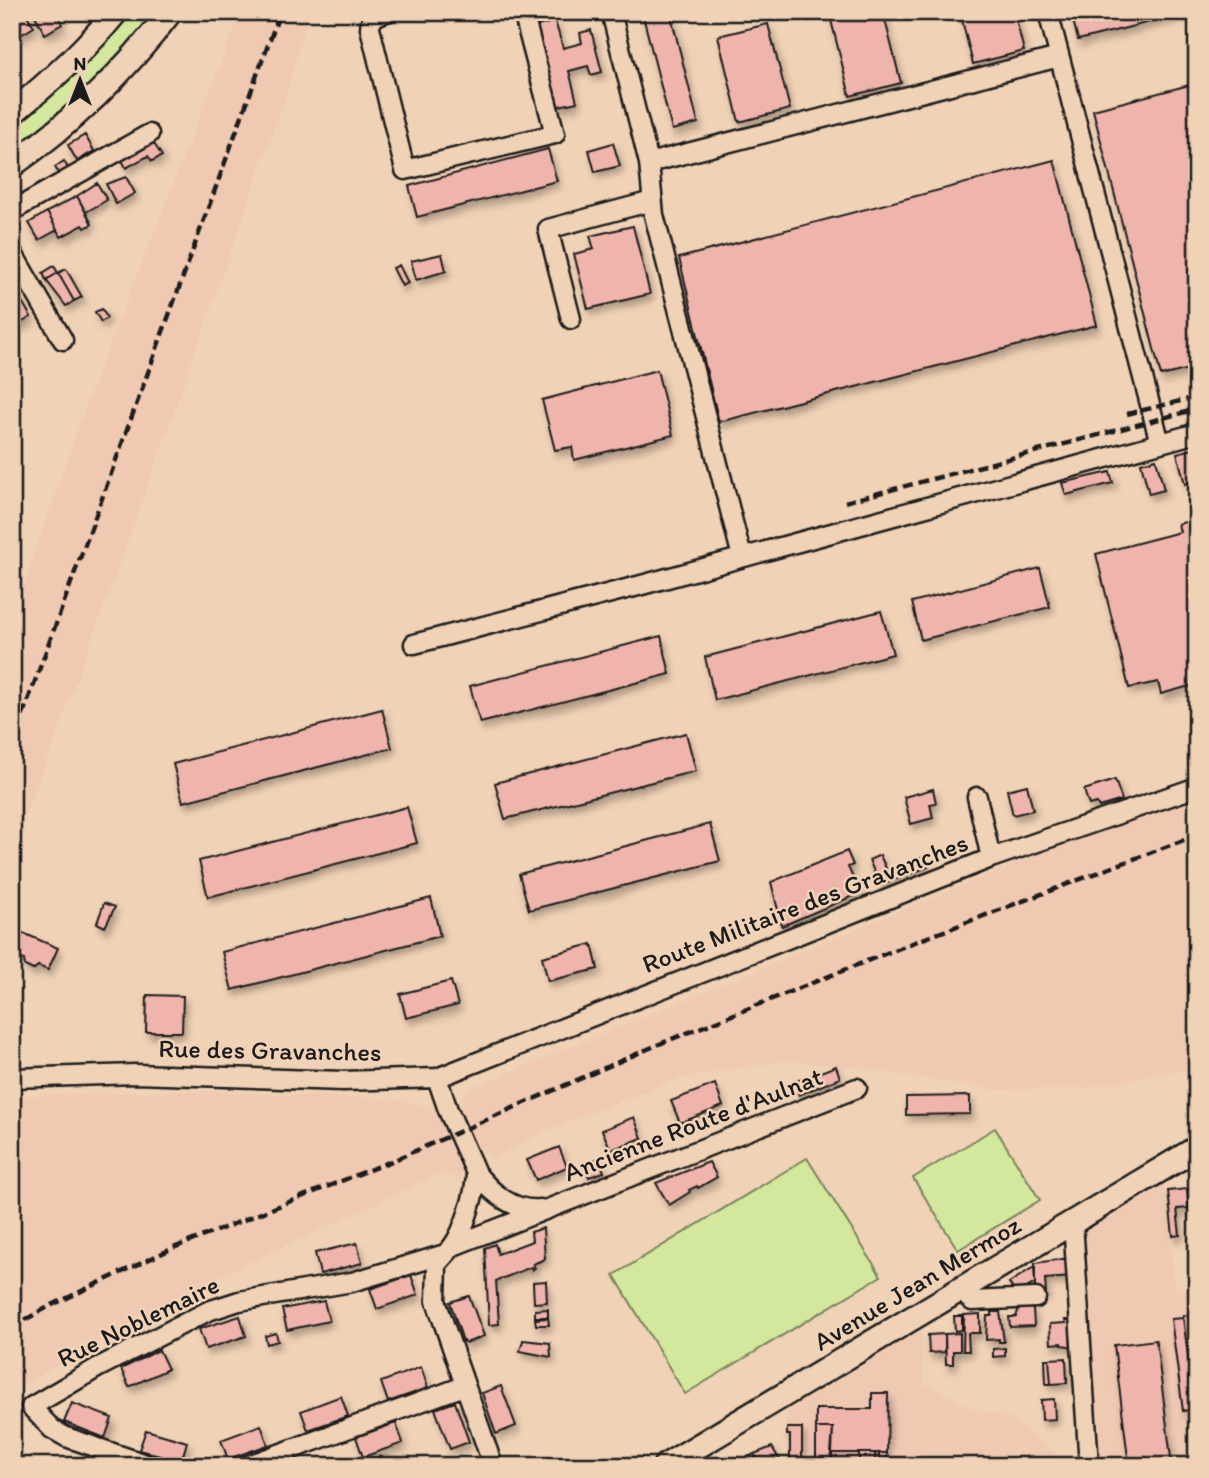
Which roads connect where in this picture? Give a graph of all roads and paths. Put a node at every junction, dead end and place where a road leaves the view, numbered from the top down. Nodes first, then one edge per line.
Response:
1 (116, 12) edge
2 (170, 12) edge
3 (387, 12) edge
4 (523, 12) edge
5 (611, 12) edge
6 (1048, 12) edge
7 (1059, 57) junction
8 (12, 113) edge
9 (149, 134) dead end
10 (649, 163) junction
11 (12, 164) edge
12 (652, 201) junction
13 (12, 211) edge
14 (12, 252) edge
15 (571, 319) dead end
16 (63, 340) dead end
17 (1197, 433) edge
18 (1160, 443) junction
19 (742, 557) junction
20 (414, 645) dead end
21 (1197, 787) edge
22 (977, 797) dead end
23 (991, 859) junction
24 (12, 1077) edge
25 (437, 1078) junction
26 (857, 1088) dead end
27 (1197, 1147) edge
28 (473, 1167) junction
29 (548, 1209) junction
30 (1073, 1222) junction
31 (449, 1250) junction
32 (960, 1290) junction
33 (1036, 1298) dead end
34 (464, 1386) junction
35 (151, 1466) edge
36 (246, 1466) edge
37 (493, 1466) edge
38 (666, 1466) edge
39 (1089, 1466) edge

1 - 8 main road
2 - 11 main road
3 - 4 street
5 - 10 street
6 - 7 street
7 - 10 street
7 - 18 street
9 - 13 street
10 - 12 street
12 - 15 street
12 - 19 street
14 - 16 street
17 - 18 street
18 - 19 street
19 - 20 street
21 - 23 street, Route Militaire des Gravanches
22 - 23 street
23 - 25 street, Route Militaire des Gravanches
24 - 25 street, Rue des Gravanches
25 - 28 street
26 - 29 street, Ancienne Route d'Aulnat
27 - 30 main road, Avenue Jean Mermoz
28 - 29 street, Ancienne Route d'Aulnat
28 - 31 street
29 - 31 street, Ancienne Route d'Aulnat
30 - 32 main road, Avenue Jean Mermoz
30 - 39 street
31 - 34 street
31 - 35 street, Rue Noblemaire
32 - 33 street
32 - 38 main road, Avenue Jean Mermoz
34 - 36 street
34 - 37 street

